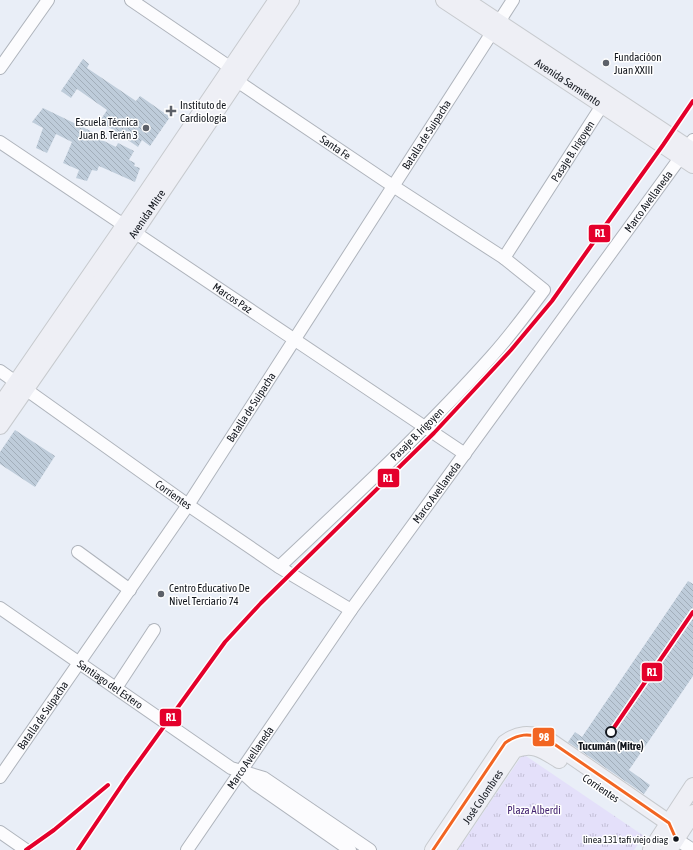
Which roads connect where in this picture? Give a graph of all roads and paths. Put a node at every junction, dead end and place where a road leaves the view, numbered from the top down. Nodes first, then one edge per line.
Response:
1 (48, 0) edge
2 (131, 0) edge
3 (277, 0) edge
4 (291, 0) edge
5 (444, 0) edge
6 (465, 0) edge
7 (513, 0) edge
8 (496, 26) junction
9 (0, 68) edge
10 (234, 75) junction
11 (603, 104) junction
12 (0, 142) edge
13 (689, 152) edge
14 (393, 186) junction
15 (129, 230) junction
16 (504, 258) junction
17 (544, 290) joint
18 (295, 340) junction
19 (0, 371) edge
20 (21, 385) junction
21 (0, 406) edge
22 (0, 426) edge
23 (425, 427) junction
24 (465, 454) junction
25 (188, 504) junction
26 (78, 552) dead end
27 (279, 567) junction
28 (130, 590) junction
29 (0, 608) edge
30 (351, 610) junction
31 (154, 630) dead end
32 (80, 663) junction
33 (116, 688) junction
34 (523, 741) junction
35 (242, 772) junction
36 (0, 777) edge
37 (693, 786) edge
38 (693, 813) edge
39 (0, 832) edge
40 (670, 836) edge
41 (26, 850) edge
42 (187, 850) edge
43 (350, 850) edge
44 (370, 850) edge
45 (433, 850) edge
46 (447, 850) edge
47 (651, 850) edge
48 (693, 850) edge

1 - 9 street
2 - 10 street, Santa Fe
3 - 10 main road, Avenida Mitre
4 - 10 main road, Avenida Mitre
5 - 8 main road, Avenida Sarmiento
6 - 8 main road, Avenida Sarmiento
7 - 8 street, Batalla de Suipacha
8 - 11 main road, Avenida Sarmiento
8 - 13 main road, Avenida Sarmiento
8 - 14 street, Batalla de Suipacha
10 - 14 street, Santa Fe
10 - 15 main road, Avenida Mitre
11 - 13 main road, Avenida Sarmiento
11 - 16 street, Pasaje B. Irigoyen
12 - 15 street, Marcos Paz
13 - 24 street, Marco Avellaneda
14 - 16 street, Santa Fe
14 - 18 street, Batalla de Suipacha
15 - 18 street, Marcos Paz
15 - 20 main road, Avenida Mitre
16 - 17 street, Santa Fe
17 - 23 street, Pasaje B. Irigoyen
18 - 23 street, Marcos Paz
18 - 25 street, Batalla de Suipacha
19 - 20 street, Corrientes
20 - 21 main road, Avenida Mitre
20 - 22 main road, Avenida Mitre
20 - 25 street, Corrientes
23 - 24 street, Marcos Paz
23 - 27 street, Pasaje B. Irigoyen
24 - 30 street, Marco Avellaneda
25 - 27 street, Corrientes
25 - 28 street, Batalla de Suipacha
26 - 28 street
27 - 30 street, Corrientes
28 - 32 street, Batalla de Suipacha
29 - 32 street, Santiago del Estero
30 - 35 street, Marco Avellaneda
31 - 33 street
32 - 33 street, Santiago del Estero
32 - 36 street, Batalla de Suipacha
33 - 35 street, Santiago del Estero
34 - 40 main road, Corrientes
34 - 45 main road, José Colombres
34 - 46 main road, José Colombres
35 - 42 street, Marco Avellaneda
35 - 43 street, Santiago del Estero
35 - 44 street, Santiago del Estero
37 - 40 main road
38 - 40 main road
39 - 41 street
40 - 47 main road
40 - 48 street, Corrientes

